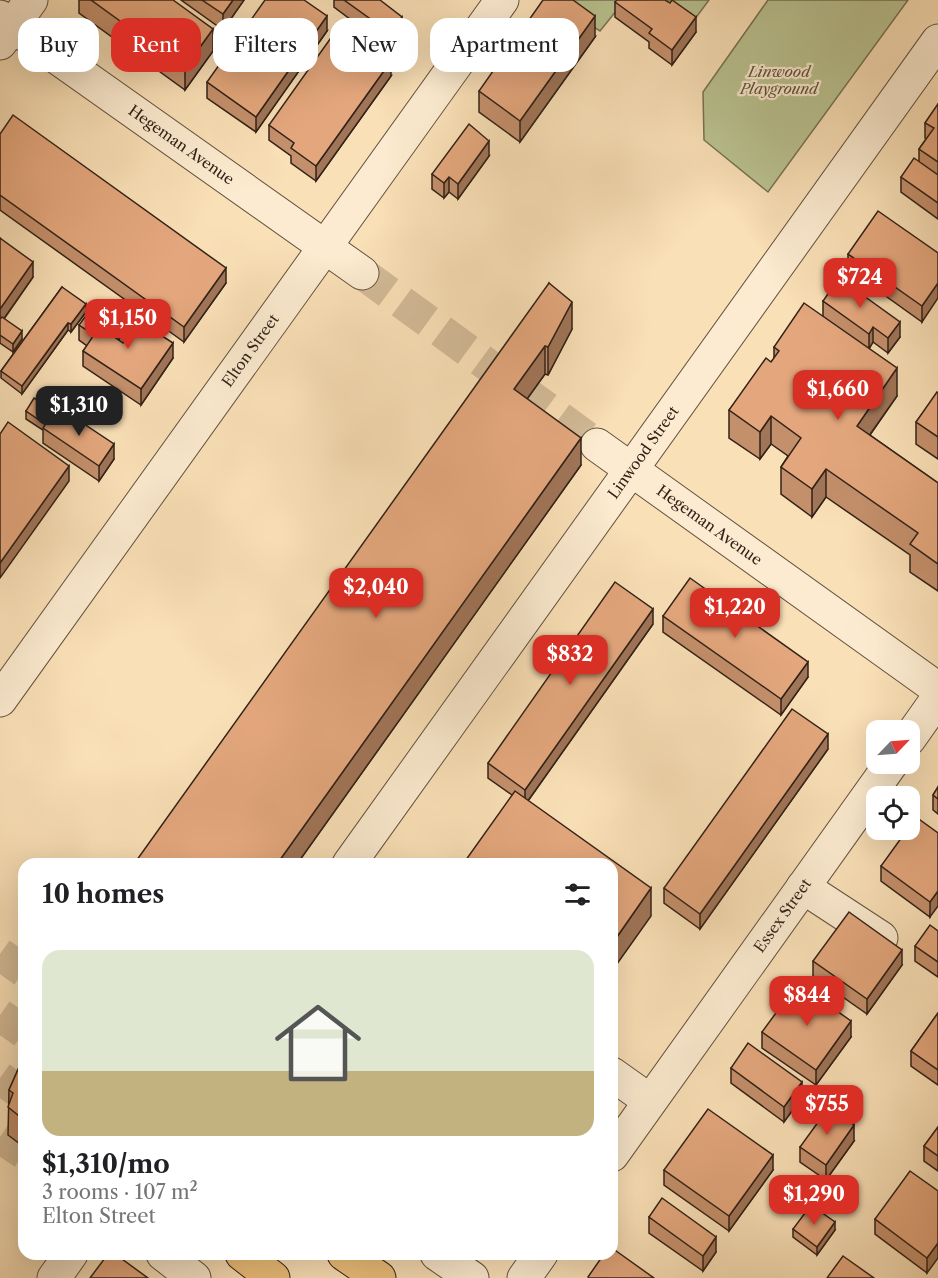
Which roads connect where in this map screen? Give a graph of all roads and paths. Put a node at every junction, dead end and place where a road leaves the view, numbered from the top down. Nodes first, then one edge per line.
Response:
1 (502, 0) edge
2 (11, 21) edge
3 (938, 41) edge
4 (324, 246) junction
5 (362, 273) tunnel mouth
6 (597, 445) tunnel mouth
7 (631, 469) junction
8 (938, 689) edge
9 (938, 698) edge
10 (0, 700) edge
11 (920, 723) edge
12 (884, 774) edge
13 (353, 858) edge
14 (803, 887) junction
15 (881, 938) edge
16 (618, 1078) edge
17 (650, 1101) junction
18 (618, 1146) edge
19 (67, 1260) edge
20 (171, 1260) edge
21 (250, 1260) edge
22 (353, 1260) edge
23 (446, 1260) edge
24 (537, 1260) edge
25 (54, 1278) edge
26 (194, 1278) edge
27 (273, 1278) edge
28 (379, 1278) edge
29 (472, 1278) edge
30 (524, 1278) edge

1 - 4 street, Elton Street
2 - 4 street, Hegeman Avenue
3 - 7 street, Linwood Street
4 - 5 street, Hegeman Avenue
4 - 10 street, Elton Street
6 - 7 street, Hegeman Avenue
7 - 8 street, Hegeman Avenue
7 - 13 street, Linwood Street
9 - 11 street
12 - 14 street, Essex Street
14 - 15 street
14 - 17 street, Essex Street
16 - 17 street
17 - 18 street, Essex Street
19 - 25 street
20 - 26 street
21 - 27 highway
22 - 28 highway
23 - 29 street
24 - 30 street

